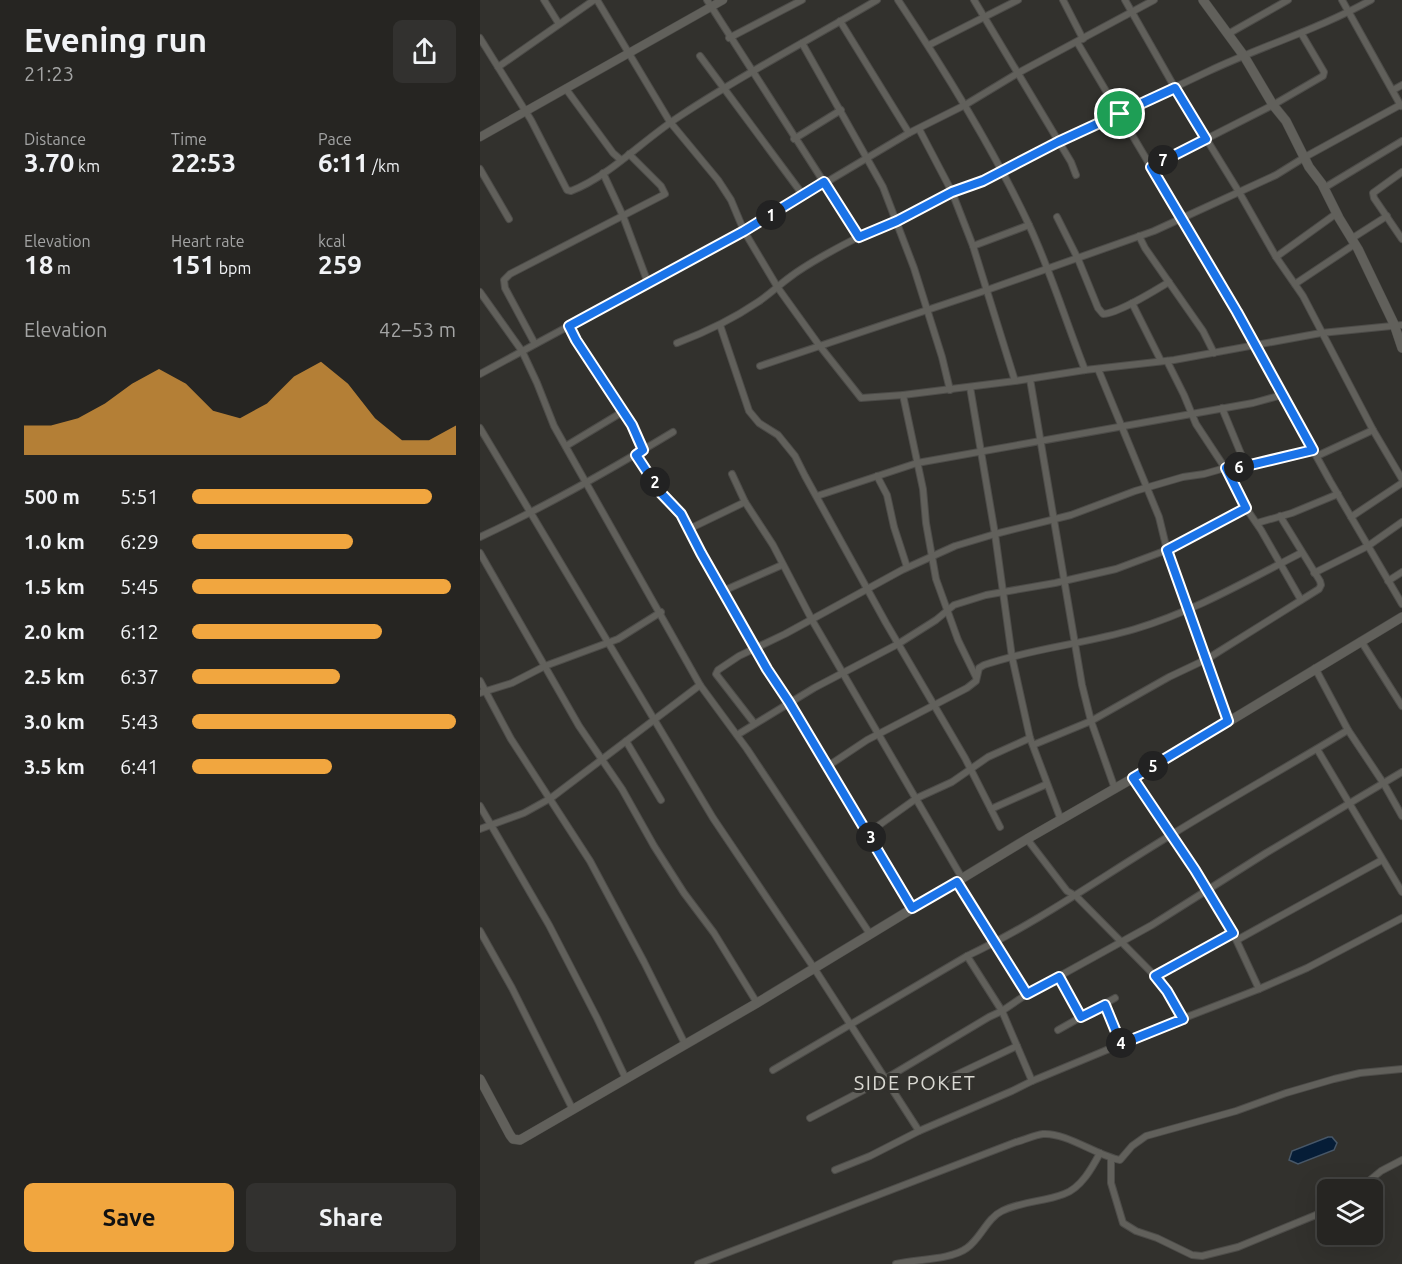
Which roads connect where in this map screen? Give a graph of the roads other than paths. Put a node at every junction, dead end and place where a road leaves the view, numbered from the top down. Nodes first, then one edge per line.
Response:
1 (544, 0) edge
2 (596, 0) edge
3 (723, 0) edge
4 (802, 0) edge
5 (877, 0) edge
6 (898, 0) edge
7 (974, 0) edge
8 (1018, 0) edge
9 (1063, 0) edge
10 (1125, 0) edge
11 (1154, 0) edge
12 (1203, 0) edge
13 (1288, 0) edge
14 (1341, 0) edge
15 (1371, 0) edge
16 (1278, 2) edge
17 (709, 3) edge
18 (1132, 12) junction
19 (1347, 12) junction
20 (985, 18) junction
21 (840, 21) junction
22 (559, 24) junction
23 (1301, 33) junction
24 (1228, 34) junction
25 (480, 38) edge
26 (729, 38) junction
27 (1080, 40) junction
28 (802, 43) junction
29 (928, 45) junction
30 (630, 53) junction
31 (700, 56) dead end
32 (1244, 56) junction
33 (498, 67) junction
34 (751, 72) junction
35 (1018, 73) junction
36 (1402, 85) edge
37 (722, 88) junction
38 (1175, 88) junction
39 (566, 90) junction
40 (1393, 90) junction
41 (965, 105) junction
42 (1273, 105) junction
43 (1401, 106) edge
44 (841, 110) junction
45 (526, 112) junction
46 (1120, 114) junction
47 (670, 122) junction
48 (919, 129) junction
49 (909, 133) junction
50 (480, 137) edge
51 (794, 139) junction
52 (1206, 139) junction
53 (1402, 141) edge
54 (1058, 142) junction
55 (629, 154) junction
56 (867, 157) junction
57 (1305, 157) junction
58 (621, 160) junction
59 (1151, 167) junction
60 (480, 169) edge
61 (1002, 170) junction
62 (1402, 172) edge
63 (603, 173) junction
64 (1076, 175) dead end
65 (824, 182) junction
66 (1324, 188) junction
67 (952, 192) junction
68 (1239, 192) junction
69 (803, 195) junction
70 (1336, 213) junction
71 (623, 216) junction
72 (1388, 216) junction
73 (1057, 217) dead end
74 (509, 219) dead end
75 (1181, 220) junction
76 (897, 221) junction
77 (1029, 225) junction
78 (744, 231) junction
79 (1139, 236) junction
80 (859, 237) junction
81 (1402, 239) edge
82 (1353, 242) junction
83 (973, 246) junction
84 (1276, 257) junction
85 (1078, 259) junction
86 (1048, 269) junction
87 (1169, 282) junction
88 (648, 283) junction
89 (1295, 284) junction
90 (778, 288) junction
91 (987, 290) junction
92 (480, 292) edge
93 (1132, 303) junction
94 (925, 309) junction
95 (720, 325) junction
96 (569, 326) junction
97 (1398, 326) edge
98 (1321, 333) junction
99 (677, 343) dead end
100 (535, 344) junction
101 (1256, 344) junction
102 (819, 345) junction
103 (1402, 348) edge
104 (522, 351) junction
105 (1214, 353) junction
106 (1164, 361) junction
107 (760, 366) dead end
108 (1098, 369) junction
109 (1085, 370) junction
110 (480, 374) edge
111 (1030, 379) junction
112 (1015, 381) junction
113 (970, 387) junction
114 (950, 390) junction
115 (903, 395) junction
116 (1282, 395) junction
117 (1222, 408) junction
118 (624, 411) junction
119 (1191, 413) junction
120 (1122, 426) junction
121 (480, 428) edge
122 (1373, 429) junction
123 (673, 432) dead end
124 (1040, 441) junction
125 (566, 446) junction
126 (643, 450) junction
127 (979, 452) junction
128 (1315, 453) junction
129 (636, 455) junction
130 (917, 463) junction
131 (1246, 466) junction
132 (1226, 468) junction
133 (732, 474) dead end
134 (878, 476) junction
135 (1402, 481) edge
136 (586, 483) junction
137 (1147, 487) junction
138 (1338, 494) junction
139 (817, 496) junction
140 (745, 502) junction
141 (1246, 508) junction
142 (530, 514) junction
143 (1280, 516) junction
144 (1351, 517) junction
145 (1054, 519) junction
146 (1402, 522) edge
147 (1257, 523) junction
148 (689, 529) junction
149 (995, 534) junction
150 (480, 537) edge
151 (1368, 546) junction
152 (1167, 550) junction
153 (480, 553) edge
154 (1301, 553) junction
155 (932, 556) junction
156 (782, 564) junction
157 (1280, 564) junction
158 (907, 567) junction
159 (1402, 572) edge
160 (1314, 573) junction
161 (1063, 581) junction
162 (1388, 581) junction
163 (868, 588) junction
164 (723, 591) junction
165 (1003, 593) junction
166 (1301, 600) junction
167 (1402, 604) edge
168 (947, 610) junction
169 (1189, 610) junction
170 (661, 612) junction
171 (1402, 617) edge
172 (812, 620) junction
173 (1361, 641) junction
174 (607, 643) junction
175 (1075, 643) junction
176 (898, 644) junction
177 (755, 648) junction
178 (1012, 657) junction
179 (1207, 659) junction
180 (545, 666) junction
181 (1315, 669) junction
182 (843, 673) junction
183 (977, 677) junction
184 (480, 681) edge
185 (700, 685) junction
186 (483, 692) edge
187 (1399, 696) edge
188 (789, 702) junction
189 (934, 706) junction
190 (1402, 706) edge
191 (654, 720) junction
192 (1090, 721) junction
193 (1228, 721) junction
194 (754, 723) junction
195 (1348, 730) junction
196 (879, 734) junction
197 (737, 735) junction
198 (626, 741) junction
199 (1031, 741) junction
200 (1317, 749) junction
201 (603, 760) junction
202 (828, 766) junction
203 (971, 770) junction
204 (1402, 772) edge
205 (1133, 778) junction
206 (1047, 784) junction
207 (1384, 784) junction
208 (1115, 789) junction
209 (550, 798) junction
210 (917, 798) junction
211 (661, 800) dead end
212 (1349, 803) junction
213 (480, 806) edge
214 (991, 809) junction
215 (1402, 816) edge
216 (1061, 820) junction
217 (491, 823) junction
218 (1000, 827) dead end
219 (480, 829) edge
220 (868, 833) junction
221 (1171, 834) junction
222 (1027, 839) junction
223 (1382, 860) junction
224 (960, 880) junction
225 (1207, 890) junction
226 (1402, 892) edge
227 (1076, 896) junction
228 (912, 908) junction
229 (1402, 918) edge
230 (480, 931) edge
231 (870, 934) junction
232 (1235, 937) junction
233 (1121, 941) junction
234 (995, 943) junction
235 (967, 956) junction
236 (814, 968) junction
237 (1155, 976) junction
238 (1059, 977) junction
239 (1259, 989) junction
240 (1027, 994) junction
241 (1115, 998) dead end
242 (757, 1003) junction
243 (1105, 1005) junction
244 (1002, 1011) junction
245 (1081, 1017) junction
246 (1183, 1019) junction
247 (850, 1026) junction
248 (1058, 1030) dead end
249 (685, 1044) junction
250 (1121, 1044) junction
251 (1017, 1046) junction
252 (1402, 1069) edge
253 (773, 1070) dead end
254 (480, 1079) edge
255 (626, 1079) junction
256 (885, 1079) junction
257 (943, 1081) dead end
258 (1032, 1081) junction
259 (573, 1110) junction
260 (810, 1118) dead end
261 (920, 1131) junction
262 (1100, 1153) junction
263 (1111, 1158) junction
264 (1402, 1160) edge
265 (836, 1170) dead end
266 (1371, 1179) edge
267 (1317, 1215) edge
268 (698, 1264) edge
269 (896, 1264) edge

1 - 22 street
2 - 22 street
2 - 30 street
3 - 17 street
4 - 26 street
5 - 21 street
6 - 29 street
7 - 20 street
8 - 20 street
9 - 27 street
10 - 18 street
11 - 18 street
12 - 24 main road
13 - 16 street
14 - 19 street
15 - 19 street
16 - 24 street
17 - 26 street
17 - 30 street
18 - 27 street
18 - 38 street
19 - 23 street
19 - 40 street
20 - 29 street
20 - 35 street
21 - 28 street
21 - 49 street
22 - 33 street
23 - 32 street
23 - 42 street
24 - 32 main road
25 - 33 street
26 - 34 street
27 - 35 street
27 - 46 street
28 - 34 street
28 - 44 street
29 - 41 street
30 - 39 street
30 - 47 street
31 - 37 street
32 - 38 street
32 - 42 main road
33 - 45 street
34 - 37 street
34 - 51 street
35 - 41 street
35 - 54 street
36 - 40 street
37 - 47 street
37 - 69 street
38 - 46 street
38 - 52 street
39 - 45 street
39 - 58 street
40 - 43 street
41 - 48 street
41 - 61 street
42 - 52 street
42 - 57 main road
43 - 57 street
44 - 51 street
44 - 56 street
45 - 50 street
45 - 63 street
46 - 54 street
46 - 59 street
47 - 55 street
47 - 78 street
48 - 49 street
48 - 67 street
49 - 56 street
51 - 65 street
52 - 59 street
52 - 68 street
53 - 66 street
54 - 61 street
54 - 64 street
55 - 58 street
55 - 71 street
56 - 65 street
56 - 76 street
57 - 66 main road
57 - 68 street
58 - 63 street
59 - 75 street
60 - 74 street
61 - 67 street
61 - 77 street
62 - 72 street
63 - 71 street
65 - 69 street
65 - 80 street
66 - 70 main road
67 - 76 street
67 - 83 street
68 - 75 street
68 - 84 street
69 - 78 street
70 - 82 main road
70 - 84 street
71 - 88 street
71 - 100 street
72 - 81 street
72 - 82 street
73 - 85 street
75 - 79 street
75 - 101 street
76 - 80 street
76 - 94 street
77 - 83 street
77 - 86 street
78 - 88 street
78 - 90 street
79 - 85 street
79 - 87 street
80 - 90 street
82 - 89 street
82 - 97 main road
83 - 91 street
84 - 89 street
85 - 86 street
85 - 93 street
86 - 91 street
86 - 109 street
87 - 93 street
87 - 105 street
88 - 96 street
89 - 98 street
90 - 95 street
90 - 102 street
91 - 94 street
91 - 112 street
92 - 104 street
93 - 106 street
94 - 102 street
94 - 114 street
95 - 99 street
95 - 139 street
96 - 100 street
96 - 118 street
97 - 98 street
97 - 103 main road
98 - 101 street
98 - 122 street
100 - 104 street
101 - 105 street
101 - 116 street
102 - 107 street
102 - 115 street
104 - 110 street
104 - 125 street
105 - 106 street
106 - 108 street
106 - 119 street
108 - 109 street
108 - 120 street
109 - 111 street
111 - 112 street
111 - 124 street
112 - 113 street
113 - 114 street
113 - 127 street
114 - 115 street
115 - 130 street
116 - 117 street
116 - 128 street
117 - 119 street
117 - 131 street
118 - 125 street
118 - 126 street
119 - 120 street
119 - 132 street
120 - 124 street
120 - 137 street
121 - 142 street
122 - 128 street
122 - 135 street
123 - 126 street
124 - 127 street
124 - 145 street
125 - 136 street
126 - 129 street
127 - 130 street
127 - 149 street
128 - 131 street
128 - 138 street
129 - 136 street
129 - 148 street
130 - 134 street
130 - 155 street
131 - 132 street
132 - 137 street
132 - 141 street
133 - 140 street
134 - 139 street
134 - 158 street
135 - 144 street
136 - 142 street
136 - 170 street
137 - 145 street
137 - 152 street
138 - 143 street
138 - 144 street
139 - 163 street
140 - 148 street
140 - 156 street
141 - 147 street
141 - 152 street
142 - 150 street
142 - 174 street
143 - 147 street
143 - 154 street
144 - 151 street
145 - 149 street
145 - 161 street
146 - 151 street
147 - 157 street
148 - 164 street
149 - 155 street
149 - 165 street
151 - 160 street
151 - 162 street
152 - 161 street
152 - 169 street
153 - 180 street
154 - 157 street
154 - 160 street
155 - 158 street
155 - 168 street
156 - 164 street
156 - 172 street
157 - 166 street
157 - 169 street
158 - 163 street
159 - 162 street
160 - 166 street
161 - 165 street
161 - 175 street
162 - 167 street
163 - 172 street
163 - 176 street
164 - 177 street
165 - 168 street
165 - 178 street
166 - 179 street
168 - 176 street
168 - 183 street
169 - 175 street
169 - 179 street
170 - 174 street
170 - 185 street
171 - 173 main road
172 - 177 street
172 - 182 street
173 - 181 main road
173 - 187 street
174 - 180 street
174 - 191 street
175 - 178 street
175 - 192 street
176 - 182 street
176 - 189 street
177 - 188 street
177 - 194 street
178 - 183 street
178 - 199 street
179 - 192 street
179 - 193 street
180 - 186 street
180 - 201 street
181 - 193 main road
181 - 195 street
182 - 188 street
182 - 196 street
183 - 189 street
184 - 186 street
185 - 191 street
185 - 197 street
186 - 209 street
187 - 190 street
188 - 194 street
188 - 202 street
189 - 196 street
189 - 203 street
191 - 198 street
191 - 236 street
192 - 199 street
192 - 208 street
193 - 205 main road
194 - 197 street
195 - 200 street
195 - 207 street
196 - 202 street
196 - 210 street
197 - 231 street
198 - 201 street
198 - 211 street
199 - 203 street
199 - 206 street
200 - 212 street
200 - 221 street
201 - 209 street
201 - 242 street
202 - 220 street
203 - 210 street
203 - 214 street
204 - 207 street
205 - 208 main road
205 - 221 street
206 - 214 street
206 - 216 street
207 - 212 street
207 - 215 street
208 - 216 main road
209 - 217 street
209 - 249 street
210 - 220 street
210 - 224 street
212 - 223 street
212 - 225 street
213 - 217 street
214 - 218 street
216 - 222 main road
217 - 219 street
217 - 255 street
220 - 228 street
221 - 225 street
221 - 227 street
222 - 224 main road
222 - 227 street
223 - 226 street
223 - 232 street
224 - 228 main road
224 - 234 street
225 - 232 street
225 - 233 street
227 - 233 street
227 - 234 street
228 - 231 main road
229 - 239 street
230 - 259 street
231 - 236 main road
232 - 237 street
232 - 239 street
233 - 237 street
233 - 238 street
234 - 235 street
234 - 240 street
235 - 244 street
235 - 247 street
236 - 242 main road
236 - 247 street
237 - 246 street
238 - 240 street
238 - 245 street
239 - 246 street
240 - 244 street
241 - 243 street
242 - 249 main road
243 - 245 street
243 - 250 street
244 - 251 street
244 - 256 street
245 - 248 street
246 - 250 street
247 - 253 street
247 - 256 street
249 - 255 main road
250 - 258 street
251 - 257 street
251 - 258 street
252 - 263 street
254 - 259 main road
255 - 259 main road
256 - 260 street
256 - 261 street
258 - 261 street
261 - 265 street
262 - 263 street
262 - 268 street
262 - 269 street
263 - 267 street
264 - 266 street

